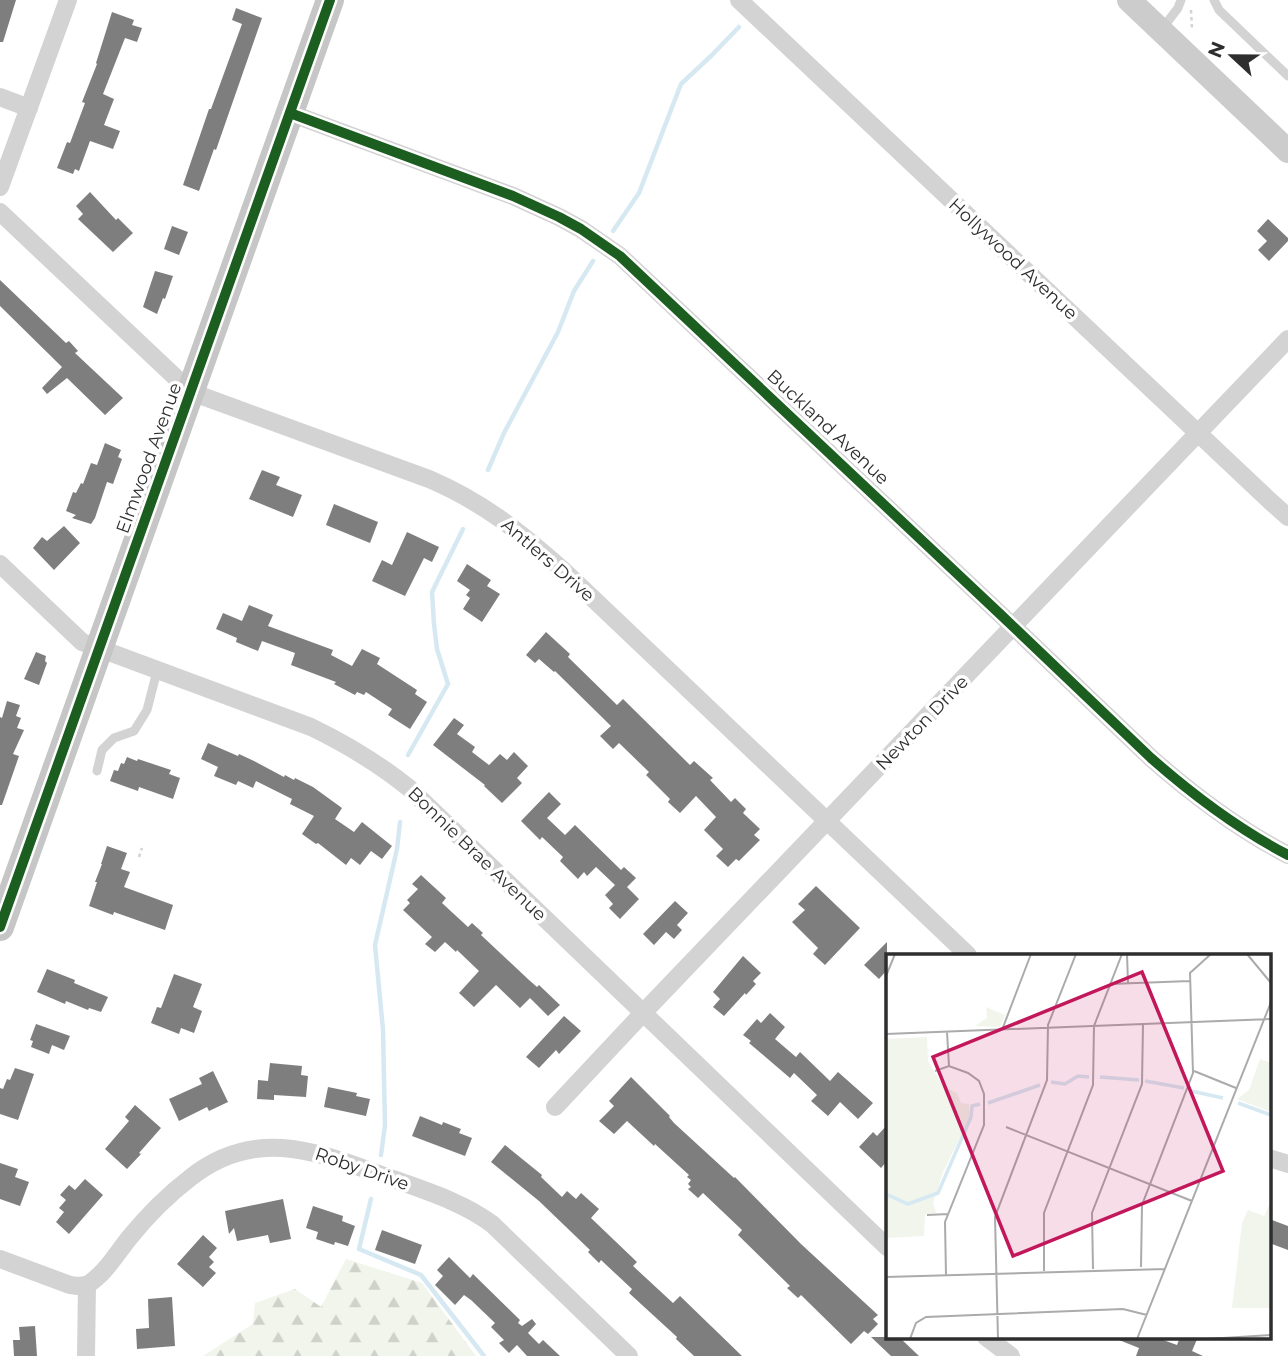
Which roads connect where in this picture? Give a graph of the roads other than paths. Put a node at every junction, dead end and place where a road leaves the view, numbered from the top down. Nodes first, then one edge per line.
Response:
1 (68, 0) edge
2 (330, 0) edge
3 (739, 0) edge
4 (1129, 0) edge
5 (1181, 0) edge
6 (1214, 0) edge
7 (1161, 30) junction
8 (1288, 76) edge
9 (0, 97) edge
10 (29, 108) junction
11 (290, 113) junction
12 (1288, 151) edge
13 (0, 187) edge
14 (0, 212) edge
15 (1288, 339) edge
16 (191, 392) junction
17 (1198, 434) junction
18 (1288, 517) edge
19 (0, 564) edge
20 (1014, 627) junction
21 (99, 650) junction
22 (157, 671) junction
23 (97, 771) dead end
24 (828, 821) junction
25 (1288, 855) edge
26 (2, 915) edge
27 (967, 954) edge
28 (643, 1013) junction
29 (555, 1108) dead end
30 (1270, 1158) edge
31 (1288, 1164) edge
32 (886, 1246) edge
33 (0, 1259) edge
34 (87, 1285) junction
35 (987, 1338) edge
36 (86, 1356) edge
37 (629, 1356) edge
38 (1011, 1356) edge

1 - 10 street
2 - 11 main road, Elmwood Avenue
3 - 17 street, Hollywood Avenue
4 - 7 main road
5 - 7 lane
6 - 8 lane
7 - 12 main road
9 - 10 street
10 - 13 street
11 - 16 main road, Elmwood Avenue
11 - 20 street, Buckland Avenue
14 - 16 street, Antlers Drive
15 - 17 street, Newton Drive
16 - 21 main road, Elmwood Avenue
16 - 24 street, Antlers Drive
17 - 18 street, Hollywood Avenue
17 - 20 street, Newton Drive
19 - 21 street, Bonnie Brae Avenue
20 - 24 street, Newton Drive
20 - 25 street, Buckland Avenue
21 - 22 street, Bonnie Brae Avenue
21 - 26 main road, Elmwood Avenue
22 - 23 lane
22 - 28 street, Bonnie Brae Avenue
24 - 27 street, Antlers Drive
24 - 28 street, Newton Drive
28 - 29 street, Newton Drive
28 - 32 street, Bonnie Brae Avenue
30 - 31 street
33 - 34 street
34 - 36 street
34 - 37 street, Roby Drive
35 - 38 street

